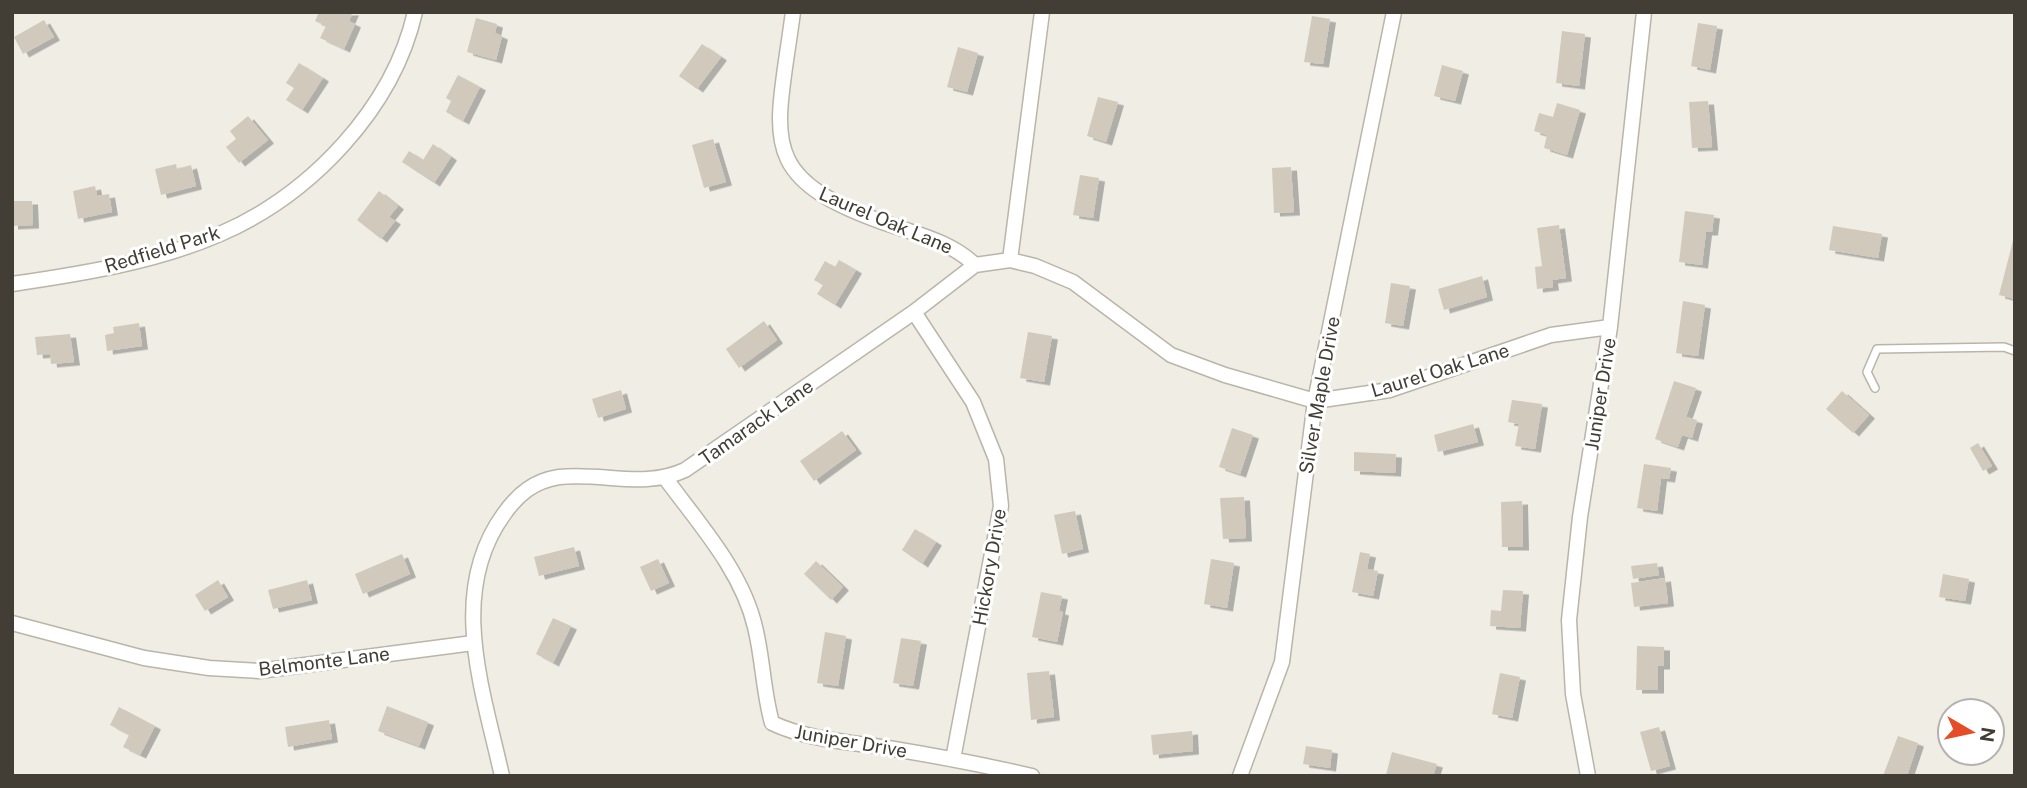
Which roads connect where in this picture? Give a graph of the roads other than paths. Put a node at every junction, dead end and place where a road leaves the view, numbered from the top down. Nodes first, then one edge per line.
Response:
1 (415, 12) edge
2 (793, 12) edge
3 (1042, 12) edge
4 (1394, 12) edge
5 (1644, 12) edge
6 (1010, 260) junction
7 (975, 265) junction
8 (12, 284) edge
9 (914, 313) junction
10 (1610, 327) junction
11 (2015, 351) edge
12 (1875, 388) dead end
13 (1315, 401) junction
14 (666, 479) junction
15 (12, 623) edge
16 (472, 643) junction
17 (953, 759) junction
18 (502, 776) edge
19 (1032, 776) edge
20 (1240, 776) edge
21 (1588, 776) edge

1 - 8 street, Redfield Park
2 - 7 street, Laurel Oak Lane
3 - 6 street
4 - 13 street, Silver Maple Drive
5 - 10 street, Juniper Drive
6 - 7 street
6 - 13 street, Laurel Oak Lane
7 - 9 street, Tamarack Lane
9 - 14 street, Tamarack Lane
9 - 17 street, Hickory Drive
10 - 13 street, Laurel Oak Lane
10 - 21 street, Juniper Drive
11 - 12 lane
13 - 20 street, Silver Maple Drive
14 - 16 street
14 - 17 street, Juniper Drive
15 - 16 street, Belmonte Lane
16 - 18 street
17 - 19 street, Juniper Drive

